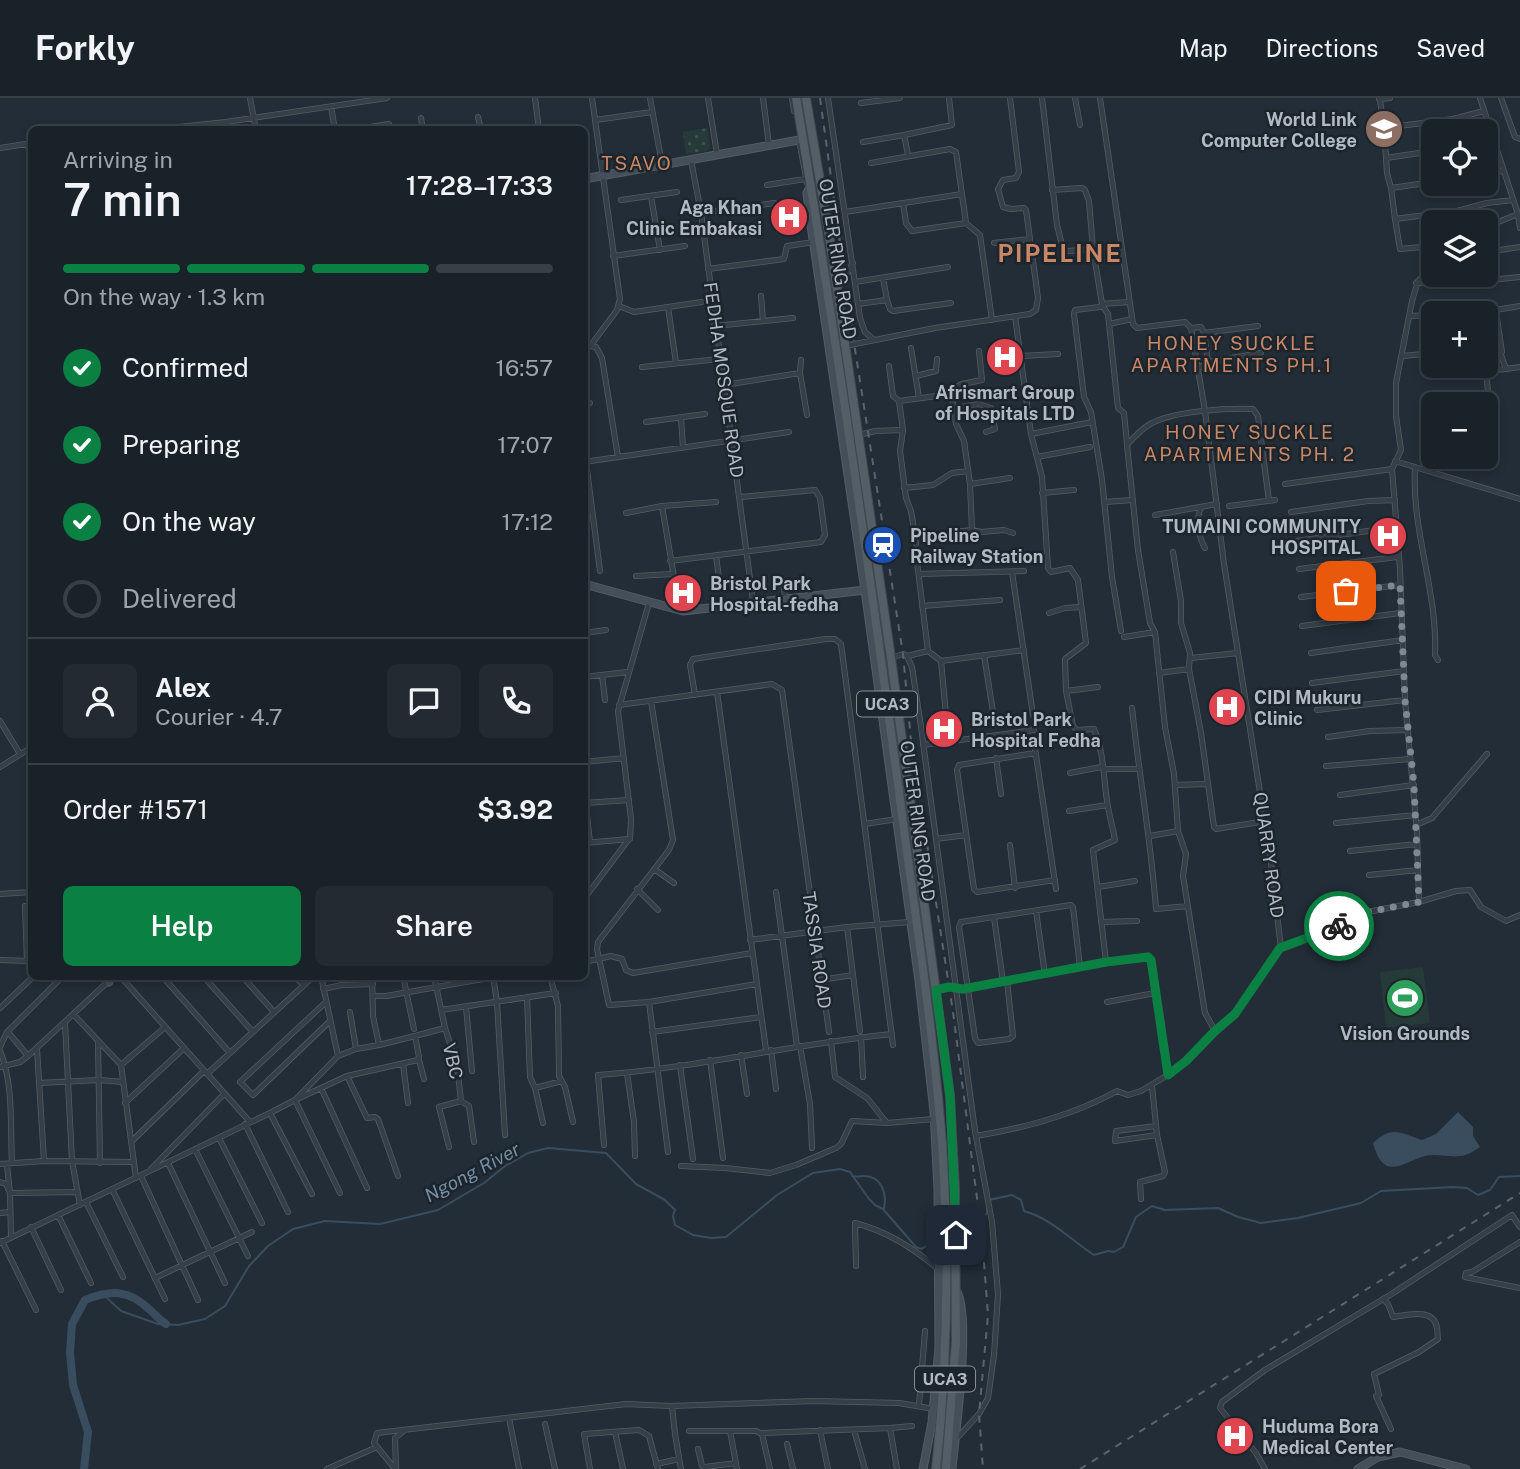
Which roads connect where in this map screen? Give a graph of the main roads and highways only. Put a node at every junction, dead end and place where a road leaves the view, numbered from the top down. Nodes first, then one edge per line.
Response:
1 (794, 98) edge
2 (806, 98) edge
3 (801, 138) junction
4 (588, 179) edge
5 (808, 184) junction
6 (851, 477) junction
7 (588, 585) edge
8 (865, 590) junction
9 (931, 1076) junction
10 (936, 1085) junction
11 (944, 1177) junction
12 (938, 1185) junction
13 (942, 1225) junction
14 (942, 1260) junction
15 (956, 1290) junction
16 (923, 1469) edge
17 (936, 1469) edge
18 (946, 1469) edge
19 (952, 1469) edge
20 (1358, 1469) edge
21 (1466, 1469) edge

1 - 3 main road, OUTER RING ROAD / UCA3
2 - 15 main road, OUTER RING ROAD / UCA3
3 - 4 main road
3 - 5 main road, OUTER RING ROAD / UCA3
5 - 6 main road, OUTER RING ROAD / UCA3
5 - 6 main road, UCA3
6 - 8 main road, UCA3
6 - 10 main road, OUTER RING ROAD / UCA3
7 - 8 main road
8 - 9 main road, UCA3
9 - 10 main road
9 - 12 main road, UCA3
10 - 11 main road, OUTER RING ROAD / UCA3
11 - 12 main road
11 - 13 main road, OUTER RING ROAD / UCA3
12 - 13 main road, UCA3
13 - 14 main road, OUTER RING ROAD / UCA3
14 - 16 main road, UCA3
14 - 17 main road, OUTER RING ROAD / UCA3
15 - 18 main road, OUTER RING ROAD / UCA3
15 - 19 main road, OUTER RING ROAD / UCA3
20 - 21 main road

